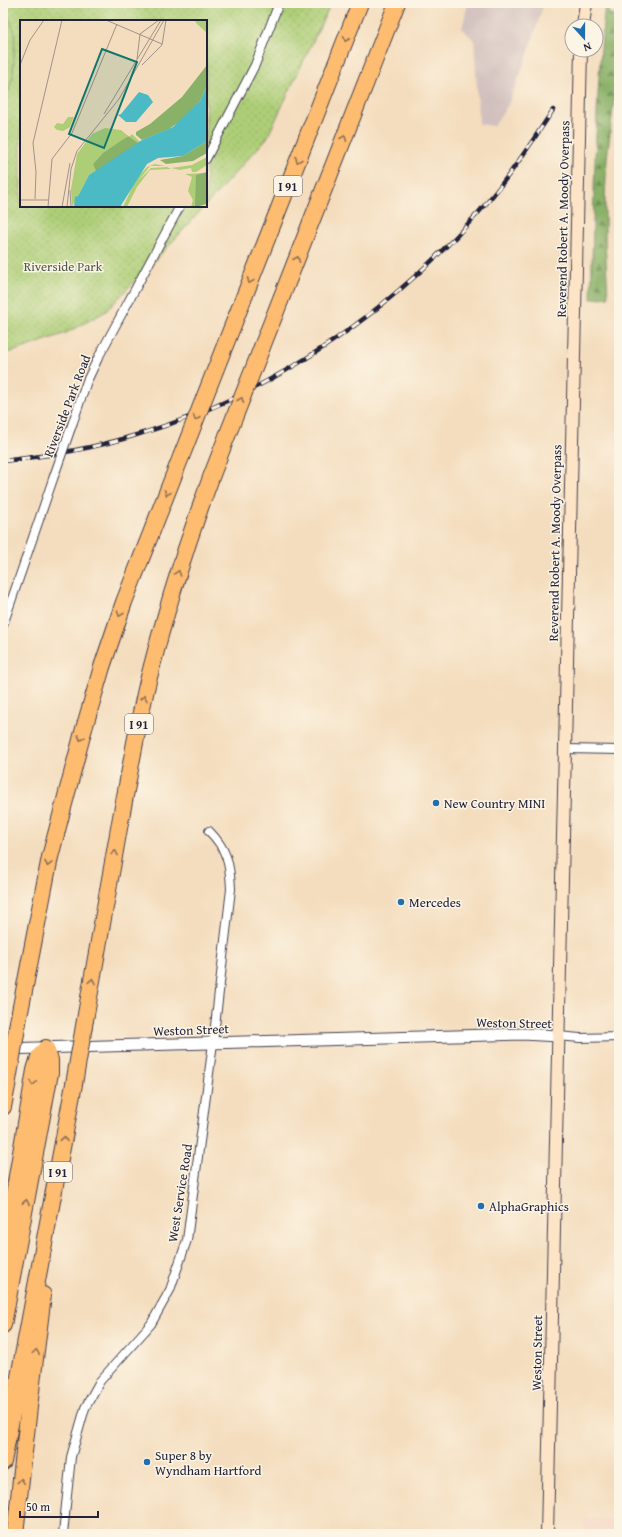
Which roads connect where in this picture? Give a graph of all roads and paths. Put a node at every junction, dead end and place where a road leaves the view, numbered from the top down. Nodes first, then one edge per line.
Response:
1 (279, 3) edge
2 (360, 3) edge
3 (397, 3) edge
4 (586, 3) edge
5 (584, 18) edge
6 (581, 58) edge
7 (207, 157) edge
8 (179, 207) edge
9 (3, 625) edge
10 (564, 749) junction
11 (619, 750) edge
12 (209, 831) dead end
13 (558, 1036) junction
14 (619, 1037) edge
15 (213, 1043) junction
16 (46, 1048) junction
17 (3, 1049) edge
18 (3, 1107) edge
19 (3, 1259) edge
20 (41, 1260) junction
21 (3, 1325) edge
22 (3, 1462) edge
23 (15, 1534) edge
24 (63, 1534) edge
25 (547, 1534) edge

1 - 7 street
2 -> 18 highway, I 91, bridge
20 -> 3 highway, I 91, bridge
4 - 5 main road
6 - 10 main road, Reverend Robert A. Moody Overpass
8 - 9 street, Riverside Park Road, bridge
10 - 11 street
10 - 13 main road, Reverend Robert A. Moody Overpass
12 - 15 street, West Service Road
13 - 14 street
13 - 15 street, Weston Street
13 - 25 main road, Weston Street
15 - 16 street, Weston Street
15 - 24 street, West Service Road
16 - 17 street, Weston Street
16 -> 19 highway
21 -> 16 highway
20 - 22 highway, I 91
23 -> 20 highway

